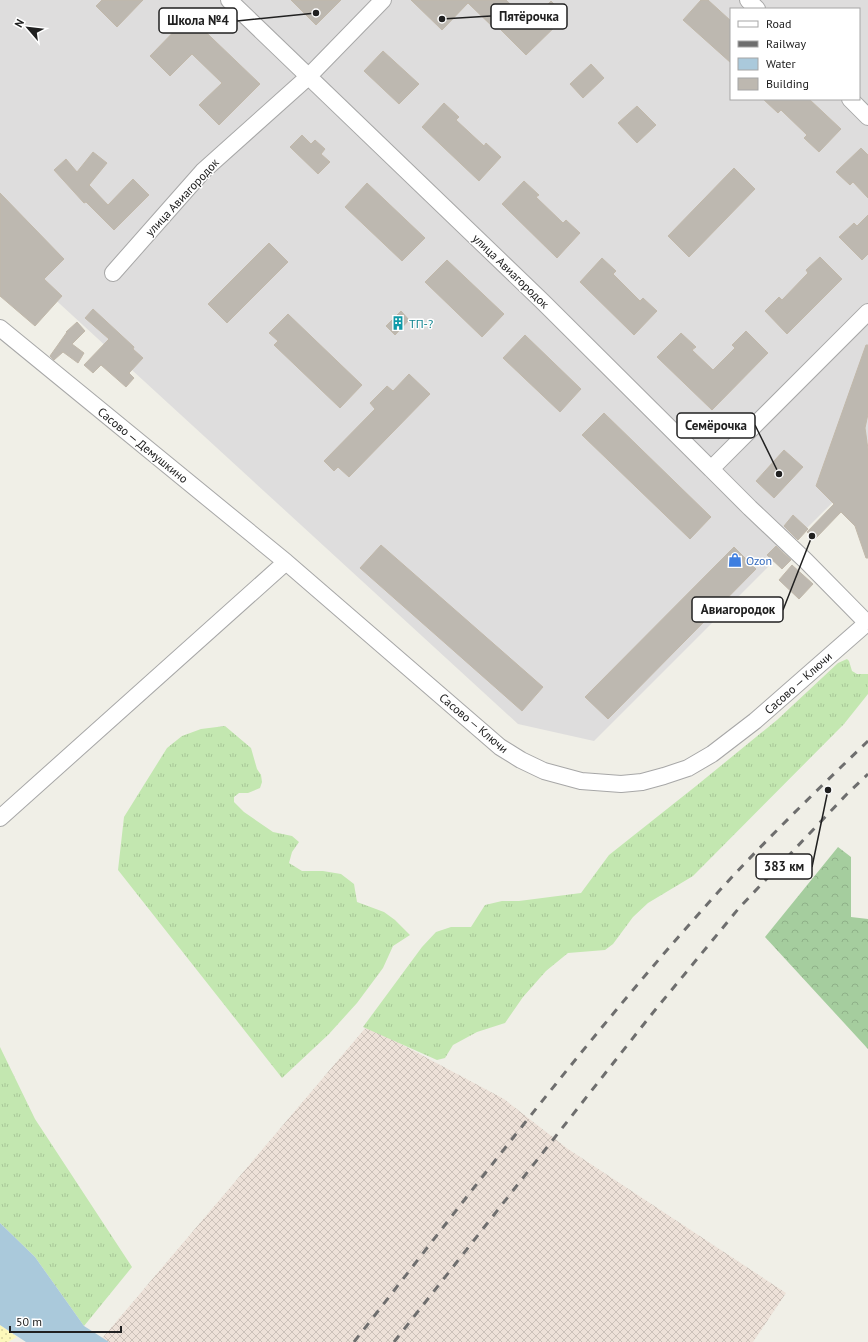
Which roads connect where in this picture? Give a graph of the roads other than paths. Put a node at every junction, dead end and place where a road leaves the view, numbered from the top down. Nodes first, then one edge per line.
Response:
1 (229, 0) edge
2 (383, 0) edge
3 (748, 0) edge
4 (756, 8) edge
5 (308, 77) junction
6 (851, 100) edge
7 (868, 117) edge
8 (113, 272) dead end
9 (868, 312) edge
10 (0, 328) edge
11 (711, 469) junction
12 (286, 562) junction
13 (867, 622) edge
14 (0, 818) edge

1 - 5 street
2 - 5 street, улица Авиагородок
3 - 4 street
5 - 8 street, улица Авиагородок
5 - 11 street, улица Авиагородок
6 - 7 street
9 - 11 street
10 - 12 street, Сасово — Демушкино
11 - 13 street, улица Авиагородок
12 - 13 street, Сасово — Ключи
12 - 14 street

